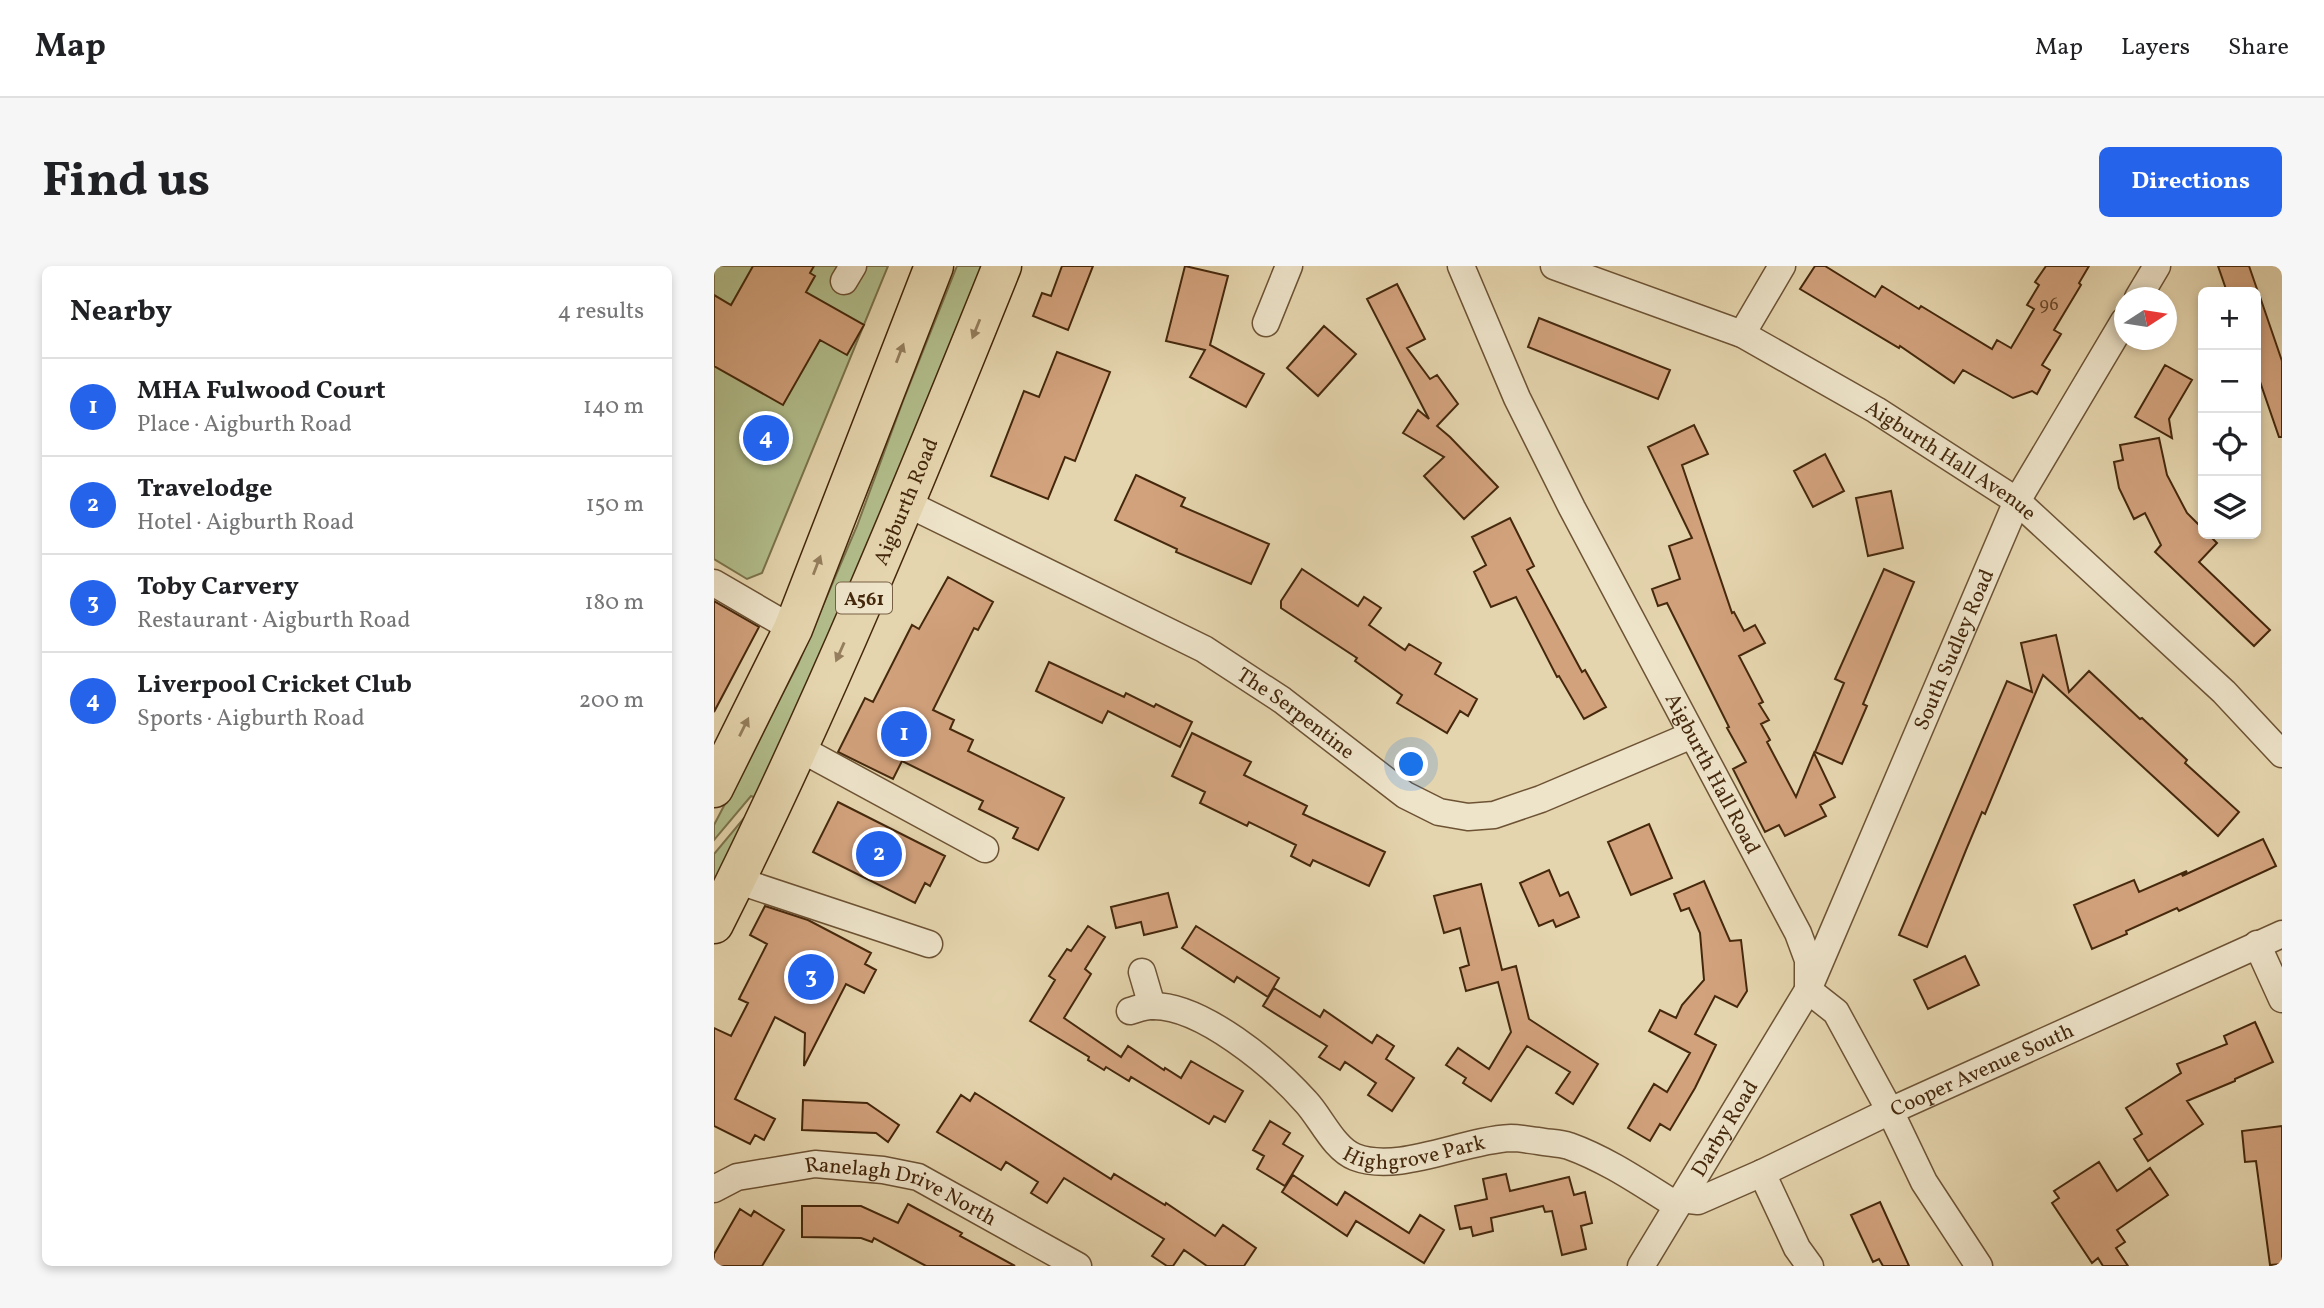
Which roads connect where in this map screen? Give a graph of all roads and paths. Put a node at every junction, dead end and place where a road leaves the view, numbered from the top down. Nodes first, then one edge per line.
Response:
1 (934, 266) edge
2 (1002, 266) edge
3 (1289, 266) edge
4 (1461, 266) edge
5 (1554, 266) edge
6 (1782, 266) edge
7 (2157, 266) edge
8 (2145, 287) edge
9 (1266, 323) dead end
10 (1742, 334) junction
11 (2114, 338) edge
12 (2017, 501) junction
13 (906, 503) junction
14 (714, 583) edge
15 (793, 629) junction
16 (1692, 735) junction
17 (797, 747) junction
18 (2282, 754) edge
19 (714, 788) edge
20 (985, 849) dead end
21 (736, 880) junction
22 (714, 924) edge
23 (2282, 934) edge
24 (929, 944) dead end
25 (2257, 944) junction
26 (1142, 972) dead end
27 (1808, 990) junction
28 (2282, 999) edge
29 (1890, 1111) junction
30 (1762, 1173) junction
31 (714, 1189) edge
32 (1678, 1202) junction
33 (1078, 1266) edge
34 (1641, 1266) edge
35 (1810, 1266) edge
36 (1979, 1266) edge

15 -> 1 highway, A561
2 -> 13 highway, Aigburth Road / A561
3 - 9 street
4 - 16 street, Aigburth Hall Road
5 - 10 street, Aigburth Hall Avenue
6 - 10 street
7 - 8 street
10 - 12 street, Aigburth Hall Avenue
11 - 12 street, South Sudley Road
12 - 18 street, Aigburth Hall Avenue
12 - 27 street, South Sudley Road
13 - 16 street, The Serpentine
13 -> 17 highway, Aigburth Road / A561
14 - 15 street
19 -> 15 highway, A561
16 - 27 street, Aigburth Hall Road
17 - 20 street
17 - 21 highway, Aigburth Road / A561
21 - 22 highway, Aigburth Road / A561
21 - 24 street
23 - 25 street, Cooper Avenue South
25 - 28 street
25 - 29 street, Cooper Avenue South
26 - 32 street, Highgrove Park
27 - 29 street
27 - 32 street, Darby Road
29 - 30 street, Cooper Avenue South
29 - 36 street
30 - 32 street, Cooper Avenue South
30 - 35 street
31 - 33 street, Ranelagh Drive North
32 - 34 street, Darby Road

